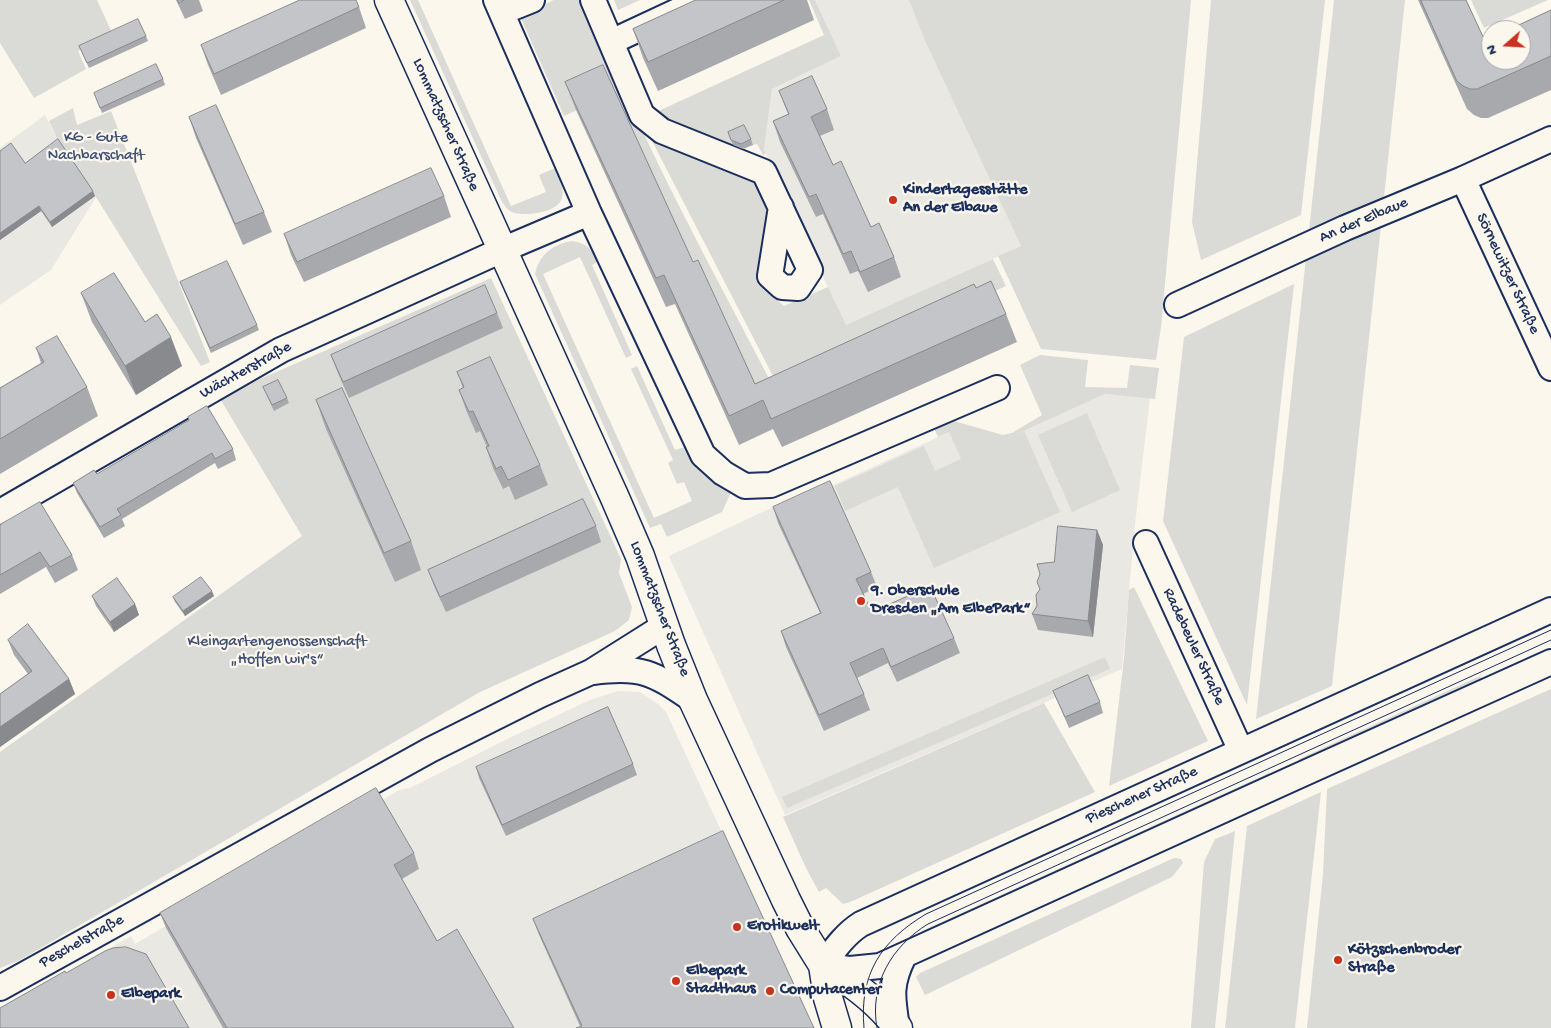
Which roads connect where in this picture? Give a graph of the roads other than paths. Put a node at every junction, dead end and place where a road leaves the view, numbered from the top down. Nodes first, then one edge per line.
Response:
1 (388, 0) edge
2 (532, 0) edge
3 (593, 0) edge
4 (701, 0) edge
5 (499, 6) edge
6 (611, 42) junction
7 (1551, 139) edge
8 (1463, 179) junction
9 (780, 207) dead end
10 (589, 212) junction
11 (502, 250) junction
12 (1177, 305) dead end
13 (1551, 368) edge
14 (997, 388) dead end
15 (0, 512) edge
16 (1146, 543) dead end
17 (1551, 610) edge
18 (664, 626) junction
19 (1551, 662) edge
20 (591, 672) junction
21 (693, 700) junction
22 (1241, 751) junction
23 (904, 956) junction
24 (823, 965) junction
25 (0, 988) edge
26 (837, 1028) edge
27 (898, 1028) edge

1 - 11 main road, Lommatzscher Straße
2 - 5 street
3 - 6 street
4 - 6 street
5 - 10 street
6 - 9 street
7 - 8 street, An der Elbaue
8 - 12 street, An der Elbaue
8 - 13 street, Sörnewitzer Straße
10 - 11 street
10 - 14 street
11 - 15 street, Wächterstraße
11 - 18 main road, Lommatzscher Straße
16 - 22 street, Radebeuler Straße
17 - 22 street, Pieschener Straße
18 - 20 street
18 - 21 main road, Lommatzscher Straße
19 - 23 street
20 - 21 street
20 - 25 street, Peschelstraße
21 - 24 main road, Lommatzscher Straße
22 - 24 street, Pieschener Straße
23 - 24 street
23 - 27 street
24 - 26 main road, Lommatzscher Straße
24 - 27 main road, Lommatzscher Straße

